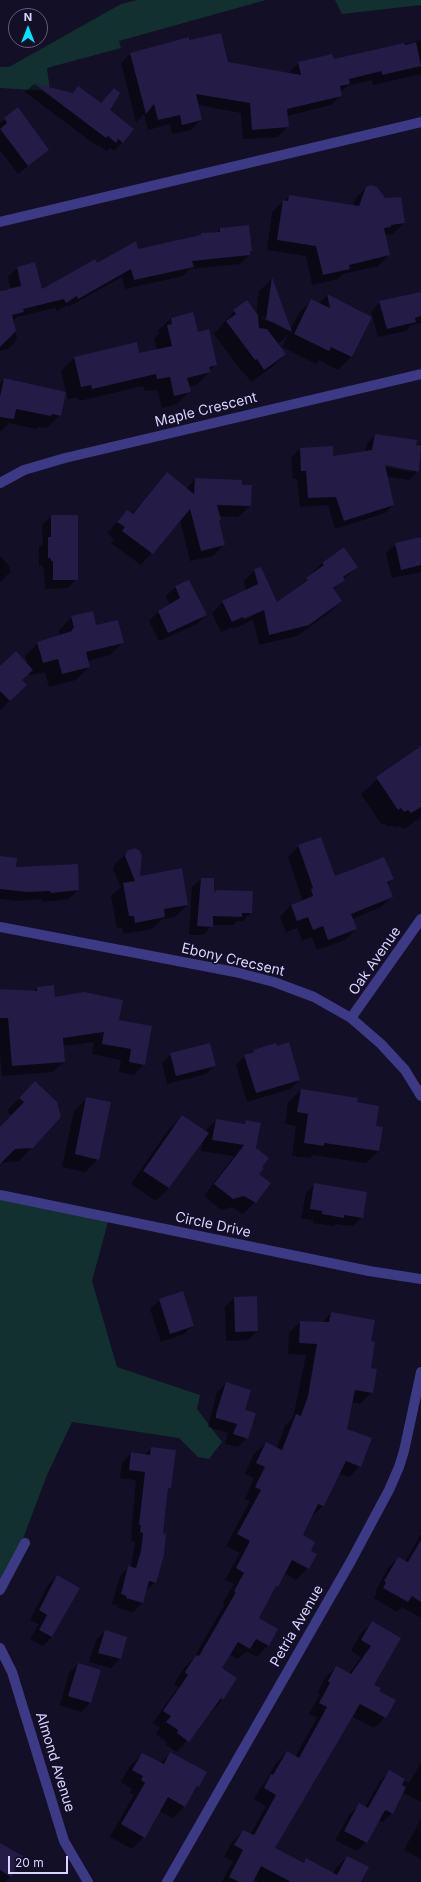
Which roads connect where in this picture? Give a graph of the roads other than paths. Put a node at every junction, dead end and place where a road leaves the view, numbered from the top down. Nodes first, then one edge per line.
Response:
1 (421, 122) edge
2 (0, 222) edge
3 (421, 374) edge
4 (0, 483) edge
5 (421, 919) edge
6 (0, 927) edge
7 (351, 1018) junction
8 (421, 1096) edge
9 (0, 1195) edge
10 (421, 1279) edge
11 (421, 1372) edge
12 (25, 1543) dead end
13 (0, 1590) edge
14 (0, 1648) edge
15 (88, 1882) edge
16 (167, 1882) edge

1 - 2 street
3 - 4 street, Maple Crescent
5 - 7 street, Oak Avenue
6 - 7 street, Ebony Crecsent
7 - 8 street, Ebony Crecsent
9 - 10 street, Circle Drive
11 - 16 street, Petria Avenue
12 - 13 street
14 - 15 street, Almond Avenue

